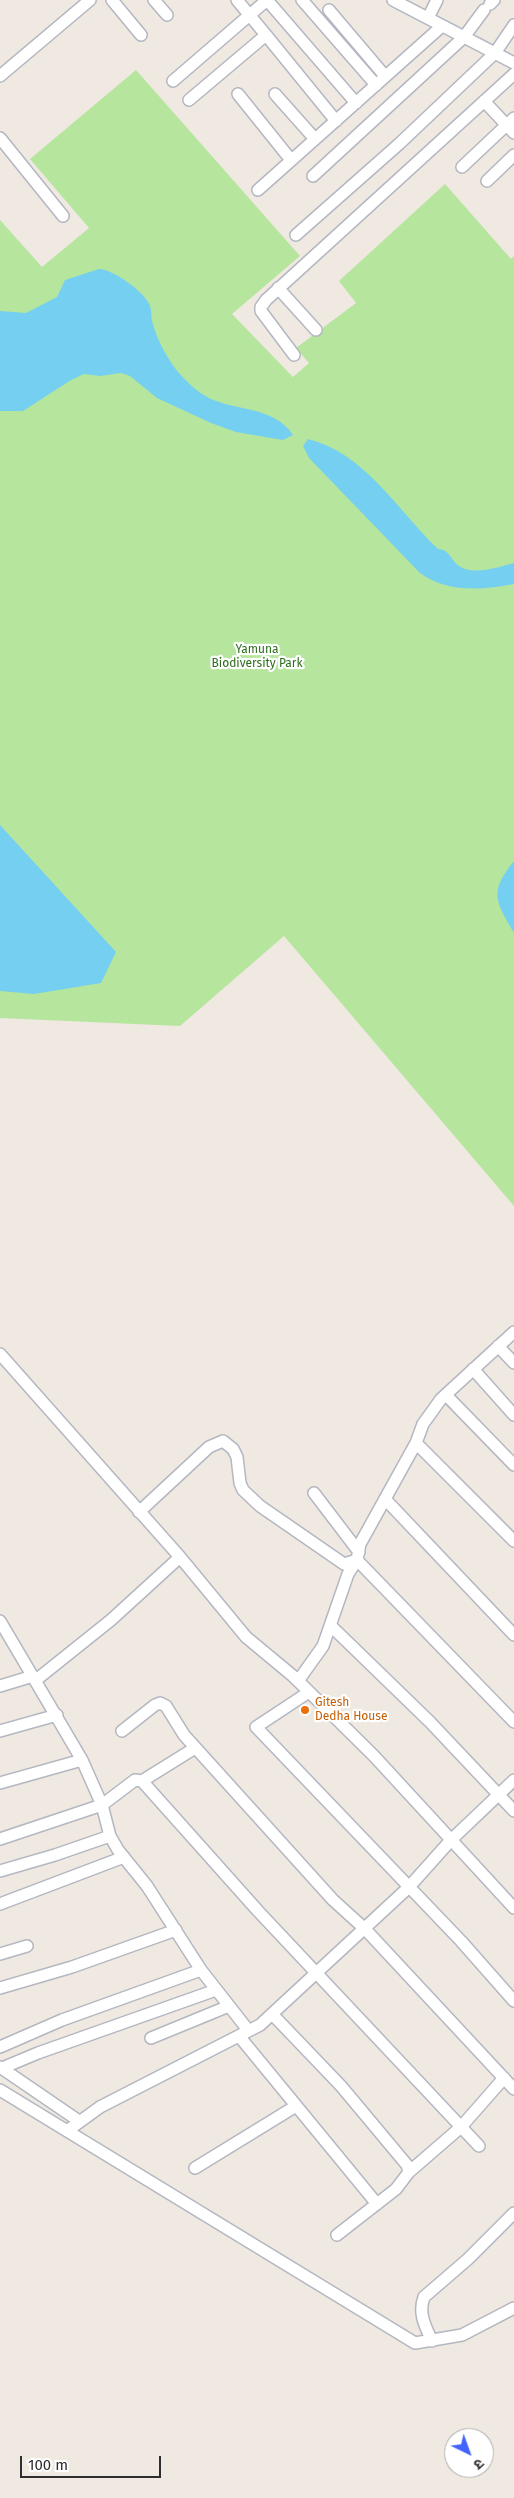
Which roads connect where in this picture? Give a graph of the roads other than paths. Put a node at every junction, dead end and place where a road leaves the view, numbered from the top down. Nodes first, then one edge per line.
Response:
1 (90, 0) edge
2 (112, 0) edge
3 (154, 0) edge
4 (237, 0) edge
5 (267, 0) edge
6 (302, 0) edge
7 (393, 0) edge
8 (437, 0) edge
9 (489, 4) edge
10 (329, 10) dead end
11 (167, 15) dead end
12 (250, 16) junction
13 (428, 18) junction
14 (514, 25) edge
15 (442, 26) junction
16 (141, 35) dead end
17 (266, 35) junction
18 (464, 37) junction
19 (495, 53) junction
20 (514, 63) edge
21 (2, 70) edge
22 (514, 74) edge
23 (385, 76) junction
24 (173, 81) dead end
25 (376, 85) junction
26 (238, 94) dead end
27 (275, 94) dead end
28 (189, 100) dead end
29 (484, 101) junction
30 (356, 103) junction
31 (336, 121) junction
32 (512, 125) edge
33 (0, 138) edge
34 (314, 139) junction
35 (514, 155) edge
36 (291, 160) junction
37 (462, 167) dead end
38 (313, 176) dead end
39 (487, 181) dead end
40 (258, 190) dead end
41 (63, 216) dead end
42 (296, 235) dead end
43 (278, 288) junction
44 (316, 330) dead end
45 (294, 355) dead end
46 (514, 1332) edge
47 (498, 1346) junction
48 (0, 1354) edge
49 (514, 1363) edge
50 (473, 1369) junction
51 (446, 1395) junction
52 (514, 1415) edge
53 (416, 1443) junction
54 (514, 1465) edge
55 (314, 1493) dead end
56 (385, 1499) junction
57 (139, 1512) junction
58 (513, 1537) edge
59 (358, 1556) junction
60 (180, 1557) junction
61 (0, 1621) edge
62 (331, 1626) junction
63 (514, 1635) edge
64 (35, 1678) junction
65 (298, 1682) junction
66 (0, 1686) edge
67 (309, 1692) junction
68 (57, 1714) junction
69 (514, 1722) edge
70 (0, 1731) edge
71 (122, 1732) dead end
72 (195, 1748) junction
73 (82, 1760) junction
74 (514, 1780) edge
75 (142, 1781) junction
76 (0, 1783) edge
77 (498, 1794) junction
78 (102, 1804) junction
79 (514, 1811) edge
80 (110, 1836) junction
81 (0, 1839) edge
82 (451, 1840) junction
83 (124, 1857) junction
84 (0, 1871) edge
85 (409, 1887) junction
86 (0, 1904) edge
87 (514, 1908) edge
88 (365, 1929) junction
89 (176, 1930) junction
90 (27, 1946) dead end
91 (0, 1954) edge
92 (201, 1970) junction
93 (317, 1971) junction
94 (0, 1988) edge
95 (216, 1990) junction
96 (514, 2001) edge
97 (229, 2006) junction
98 (273, 2015) junction
99 (244, 2033) junction
100 (151, 2038) dead end
101 (0, 2047) edge
102 (1, 2068) edge
103 (504, 2078) junction
104 (514, 2089) edge
105 (0, 2090) edge
106 (296, 2106) junction
107 (79, 2121) junction
108 (461, 2127) junction
109 (67, 2131) junction
110 (479, 2146) dead end
111 (195, 2168) dead end
112 (409, 2172) junction
113 (377, 2204) junction
114 (514, 2213) edge
115 (337, 2235) dead end
116 (514, 2308) edge
117 (432, 2341) junction

1 - 21 street
2 - 16 street
3 - 11 street
4 - 12 street
5 - 12 street
5 - 30 street
6 - 25 street
7 - 13 street
8 - 13 street
9 - 18 street
10 - 23 street
12 - 17 street
12 - 24 street
13 - 15 street
14 - 19 street
15 - 18 street
15 - 23 street
17 - 28 street
17 - 31 street
18 - 19 street
18 - 38 street
19 - 20 street
19 - 42 street
22 - 29 street
23 - 25 street
25 - 30 street
26 - 36 street
27 - 34 street
29 - 32 street
29 - 43 street
30 - 31 street
31 - 34 street
32 - 37 street
33 - 41 street
34 - 36 street
35 - 39 street
36 - 40 street
43 - 44 street
43 - 45 street
46 - 47 street
47 - 49 street
47 - 50 street
48 - 57 street
50 - 51 street
50 - 52 street
51 - 53 street
51 - 54 street
53 - 56 street
53 - 58 street
55 - 59 street
56 - 59 street
56 - 63 street
57 - 59 street
57 - 60 street
59 - 62 street
59 - 69 street
60 - 64 street
60 - 65 street
61 - 64 street
62 - 65 street
62 - 77 street
64 - 66 street
64 - 68 street
65 - 67 street
67 - 82 street
67 - 85 street
68 - 70 street
68 - 73 street
71 - 72 street
72 - 75 street
72 - 88 street
73 - 76 street
73 - 78 street
74 - 77 street
75 - 78 street
75 - 93 street
77 - 79 street
77 - 82 street
78 - 80 street
78 - 81 street
80 - 83 street
80 - 84 street
82 - 85 street
82 - 87 street
83 - 86 street
83 - 89 street
85 - 88 street
85 - 96 street
88 - 93 street
88 - 103 street
89 - 92 street
89 - 94 street
90 - 91 street
92 - 95 street
92 - 101 street
93 - 98 street
93 - 108 street
95 - 97 street
95 - 102 street
97 - 99 street
97 - 100 street
98 - 99 street
98 - 112 street
99 - 106 street
99 - 107 street
102 - 107 street
103 - 104 street
103 - 108 street
105 - 109 street
106 - 111 street
106 - 113 street
107 - 109 street
108 - 110 street
108 - 112 street
109 - 117 street
112 - 113 street
113 - 115 street
114 - 117 street
116 - 117 street

